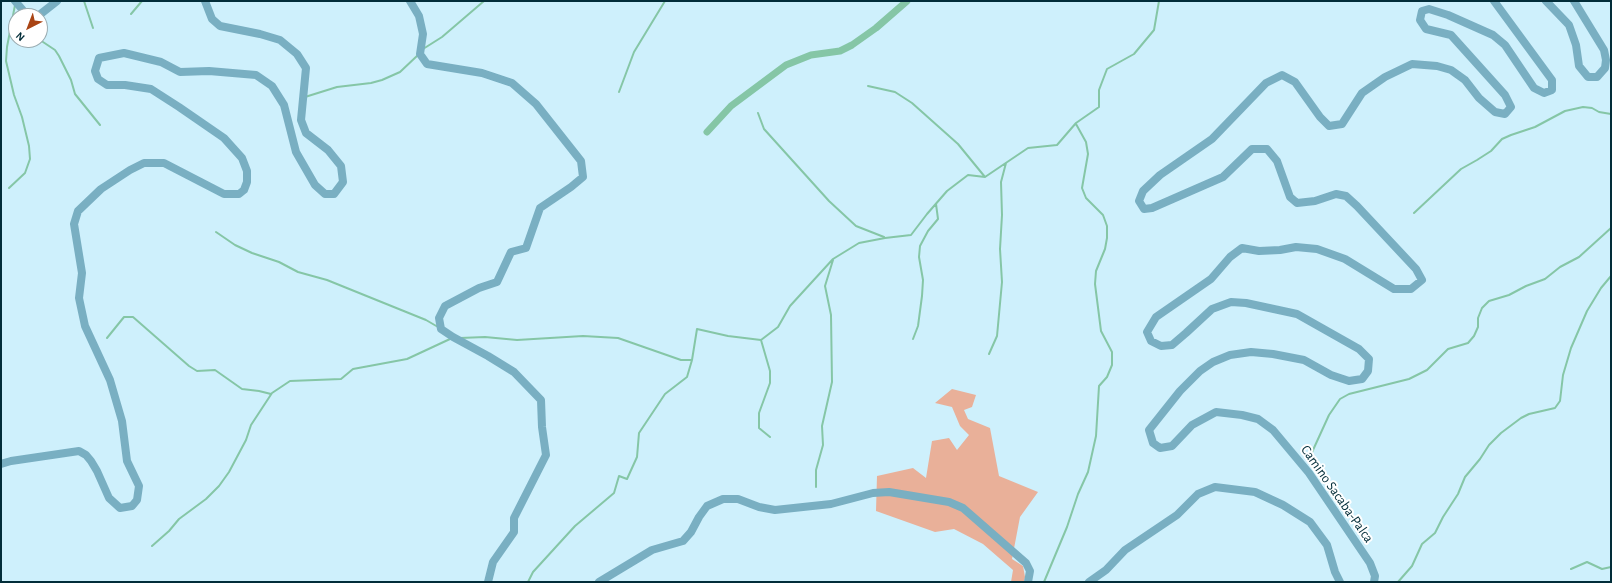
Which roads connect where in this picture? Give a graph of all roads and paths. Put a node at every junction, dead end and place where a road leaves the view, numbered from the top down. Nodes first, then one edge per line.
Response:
1 (57, 1) edge
2 (204, 1) edge
3 (410, 1) edge
4 (1494, 1) edge
5 (1546, 1) edge
6 (1574, 1) edge
7 (48, 8) edge
8 (1, 464) edge
9 (488, 582) edge
10 (599, 582) edge
11 (1028, 582) edge
12 (1089, 582) edge
13 (1340, 582) edge
14 (1374, 582) edge

1 - 7 street
2 - 8 street
3 - 9 street
4 - 14 street, Camino Sacaba-Palca
5 - 6 street
10 - 11 street
12 - 13 street

